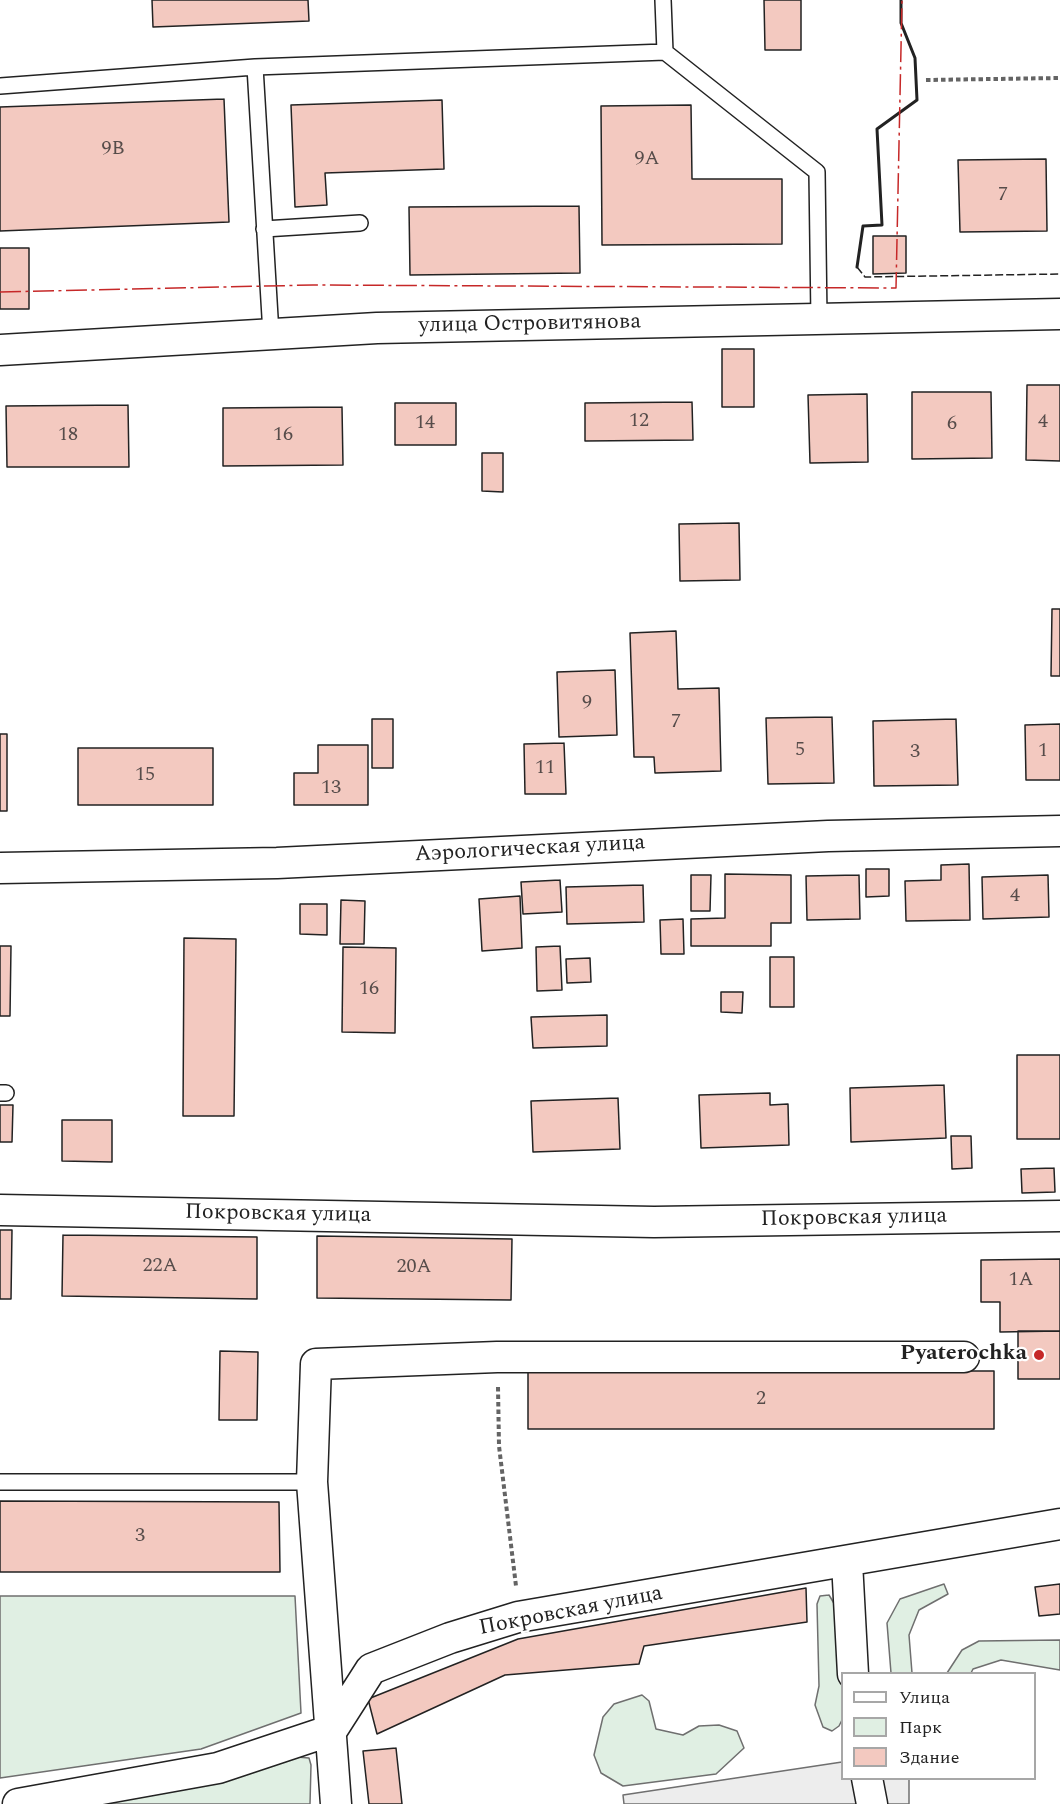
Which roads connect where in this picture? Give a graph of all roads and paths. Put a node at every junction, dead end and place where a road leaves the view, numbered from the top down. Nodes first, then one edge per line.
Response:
1 (663, 0) edge
2 (665, 52) junction
3 (255, 67) junction
4 (1060, 78) edge
5 (926, 80) dead end
6 (0, 86) edge
7 (360, 223) dead end
8 (264, 229) junction
9 (1060, 314) edge
10 (819, 319) junction
11 (270, 334) junction
12 (0, 350) edge
13 (1060, 831) edge
14 (0, 868) edge
15 (0, 1210) edge
16 (1060, 1216) edge
17 (497, 1357) junction
18 (964, 1357) dead end
19 (0, 1482) edge
20 (312, 1482) junction
21 (1060, 1524) edge
22 (847, 1562) junction
23 (518, 1617) junction
24 (853, 1672) edge
25 (332, 1730) junction
26 (867, 1780) edge
27 (18, 1804) edge
28 (336, 1804) edge
29 (872, 1804) edge

1 - 2 lane
2 - 3 lane
2 - 10 lane
3 - 6 lane
3 - 8 lane
4 - 5 path
7 - 8 lane
8 - 11 lane
9 - 10 street, улица Островитянова
10 - 11 street, улица Островитянова
11 - 12 street, улица Островитянова
13 - 14 street, Аэрологическая улица
15 - 16 street, Покровская улица
17 - 18 street
17 - 20 street
17 - 23 path
19 - 20 lane
20 - 25 street
21 - 22 street, Покровская улица
22 - 23 street, Покровская улица
22 - 24 street
23 - 25 street, Покровская улица
25 - 27 street
25 - 28 street
26 - 29 street

